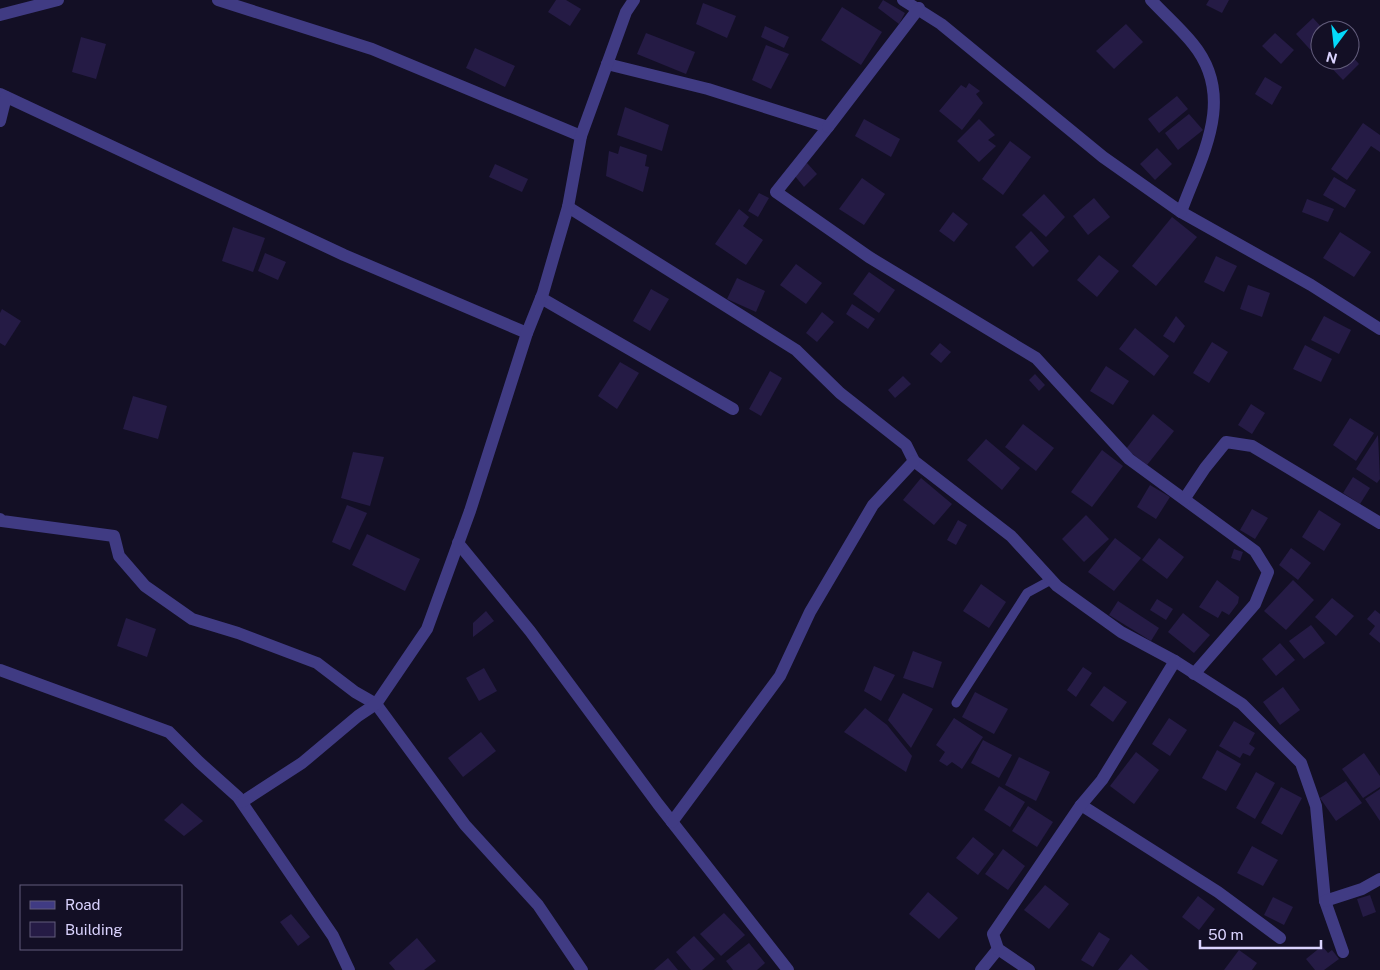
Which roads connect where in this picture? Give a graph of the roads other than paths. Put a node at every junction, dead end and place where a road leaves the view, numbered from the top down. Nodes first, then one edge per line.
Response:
1 (58, 0) edge
2 (218, 0) edge
3 (634, 0) edge
4 (903, 0) edge
5 (1151, 0) edge
6 (919, 8) junction
7 (0, 15) edge
8 (607, 64) junction
9 (3, 96) edge
10 (0, 121) edge
11 (828, 127) junction
12 (581, 136) junction
13 (568, 207) junction
14 (1181, 212) junction
15 (541, 298) junction
16 (1380, 330) edge
17 (527, 333) junction
18 (733, 409) dead end
19 (914, 461) junction
20 (1185, 498) junction
21 (0, 519) edge
22 (1380, 523) edge
23 (458, 543) junction
24 (1051, 580) junction
25 (1175, 661) junction
26 (0, 670) edge
27 (1194, 674) junction
28 (956, 703) dead end
29 (376, 704) junction
30 (242, 802) junction
31 (1081, 805) junction
32 (672, 822) junction
33 (1380, 879) edge
34 (1325, 901) junction
35 (1280, 938) dead end
36 (998, 949) junction
37 (1343, 952) dead end
38 (350, 970) edge
39 (582, 970) edge
40 (788, 970) edge
41 (981, 970) edge
42 (1029, 970) edge

1 - 7 street
2 - 12 street
3 - 8 street
4 - 6 street
5 - 14 street
6 - 11 street
6 - 14 street
8 - 11 street
8 - 12 street
9 - 10 street
9 - 17 street
11 - 20 street
12 - 13 street
13 - 15 street
13 - 19 street
14 - 16 street
15 - 17 street
15 - 18 street
17 - 23 street
19 - 24 street
19 - 32 street
20 - 22 street
20 - 27 street
21 - 29 street
23 - 29 street
23 - 32 street
24 - 25 street
24 - 28 lane
25 - 27 street
25 - 31 street
26 - 30 street
27 - 34 street
29 - 30 street
29 - 39 street
30 - 38 street
31 - 35 street
31 - 36 street
32 - 40 street
33 - 34 street
34 - 37 street
36 - 41 street
36 - 42 street

